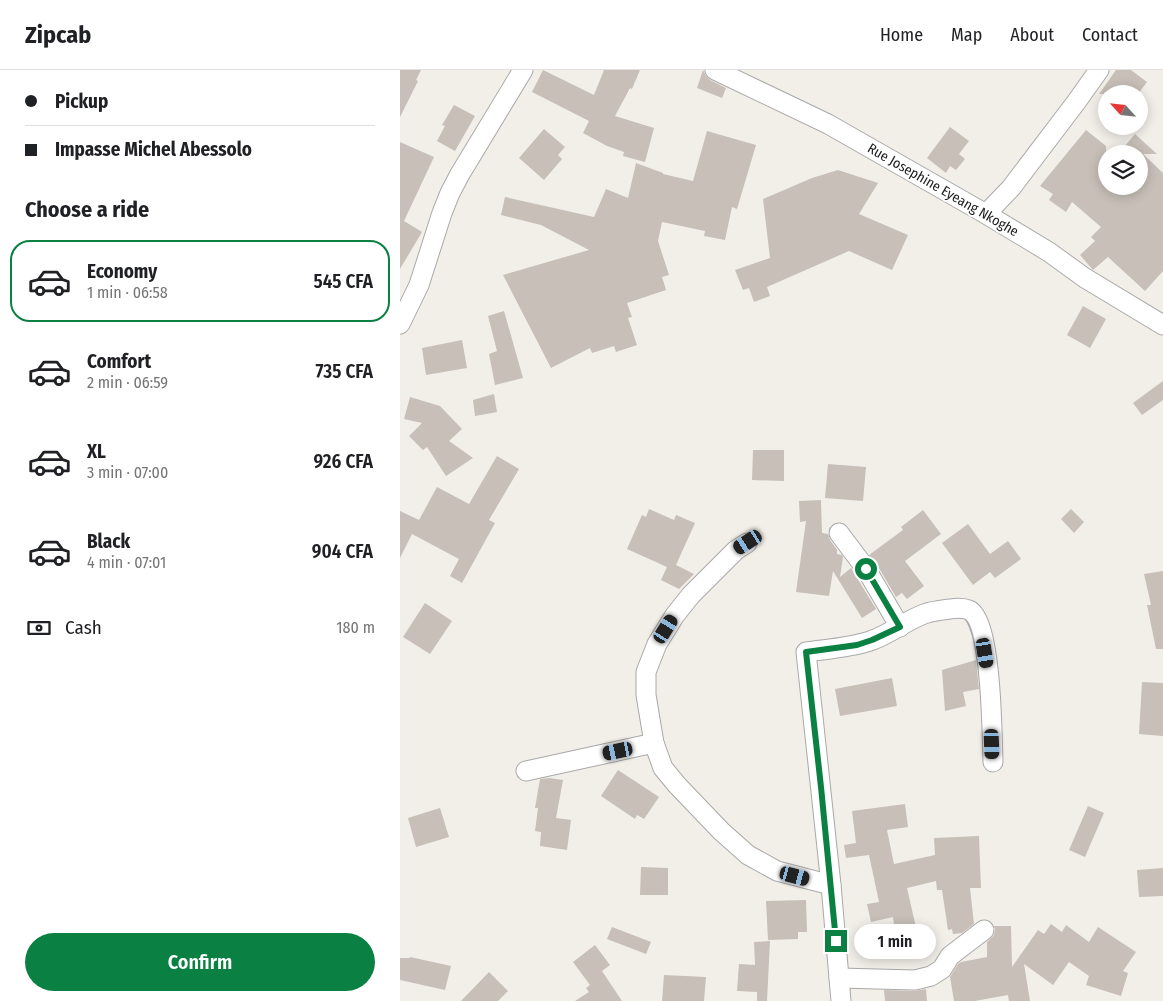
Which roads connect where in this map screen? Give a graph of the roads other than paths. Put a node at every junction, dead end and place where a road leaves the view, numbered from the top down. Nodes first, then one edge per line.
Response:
1 (523, 70) edge
2 (715, 70) edge
3 (1099, 70) edge
4 (986, 214) junction
5 (400, 324) edge
6 (1163, 325) edge
7 (840, 533) dead end
8 (748, 542) dead end
9 (900, 627) junction
10 (654, 743) junction
11 (993, 762) dead end
12 (526, 771) dead end
13 (831, 885) junction
14 (984, 930) dead end
15 (839, 978) junction
16 (841, 1001) edge

1 - 5 street
2 - 4 street, Rue Josephine Eyeang Nkoghe
3 - 4 street
4 - 6 street, Rue Josephine Eyeang Nkoghe
7 - 9 street
8 - 10 street
9 - 11 street
9 - 13 street
10 - 12 street
10 - 13 street
13 - 15 street
14 - 15 street
15 - 16 street

